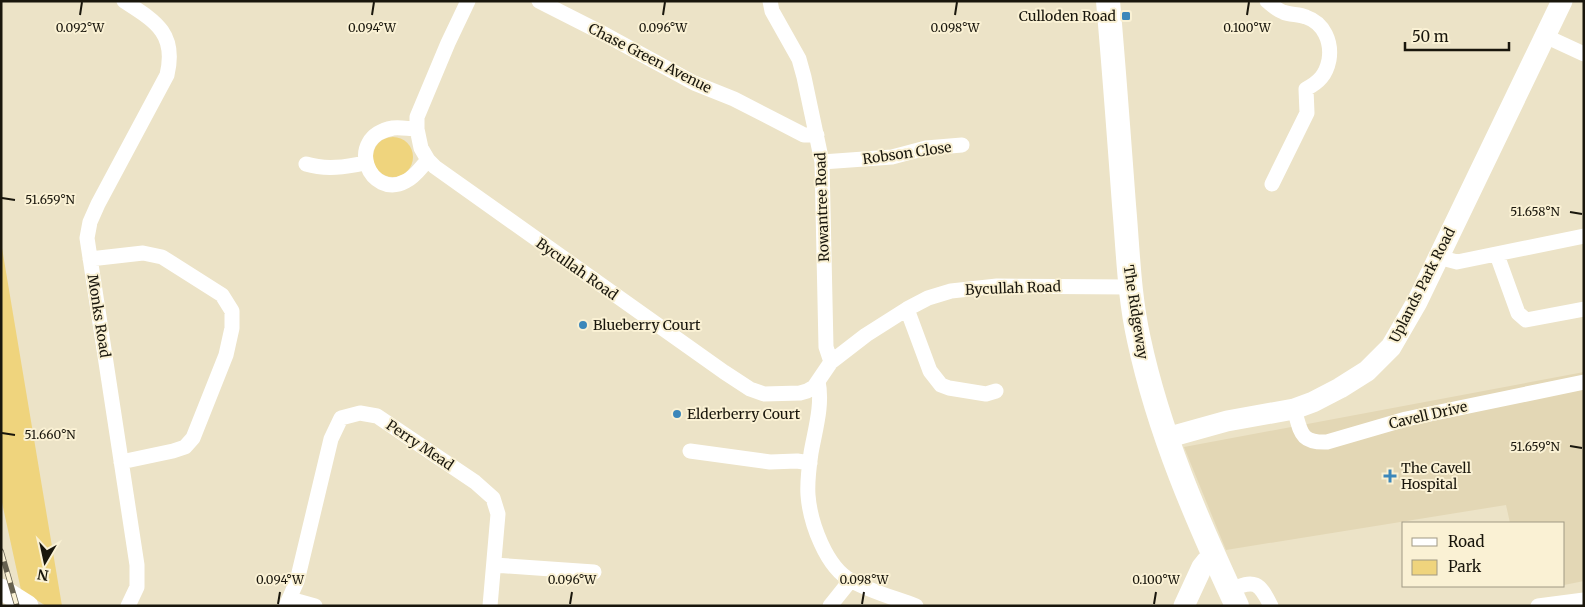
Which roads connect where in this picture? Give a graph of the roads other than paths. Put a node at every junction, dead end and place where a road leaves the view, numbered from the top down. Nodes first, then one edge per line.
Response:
1 (124, 1) edge
2 (468, 1) edge
3 (538, 1) edge
4 (770, 1) edge
5 (1108, 1) edge
6 (1267, 1) edge
7 (1562, 1) edge
8 (1545, 36) junction
9 (1584, 54) edge
10 (417, 129) junction
11 (817, 135) junction
12 (962, 145) dead end
13 (428, 160) junction
14 (822, 162) junction
15 (365, 163) junction
16 (306, 164) dead end
17 (1272, 184) dead end
18 (1584, 236) edge
19 (1497, 255) junction
20 (1438, 257) junction
21 (90, 260) junction
22 (1130, 287) junction
23 (907, 309) junction
24 (1584, 309) edge
25 (831, 362) junction
26 (818, 382) junction
27 (1584, 382) edge
28 (996, 391) dead end
29 (1294, 408) junction
30 (1166, 438) junction
31 (690, 451) dead end
32 (121, 462) junction
33 (810, 463) junction
34 (1214, 557) junction
35 (494, 565) junction
36 (594, 572) dead end
37 (850, 581) junction
38 (1, 589) edge
39 (1233, 598) edge
40 (1584, 600) edge
41 (288, 602) edge
42 (28, 606) edge
43 (128, 606) edge
44 (315, 606) edge
45 (490, 606) edge
46 (830, 606) edge
47 (916, 606) edge
48 (1184, 606) edge
49 (1271, 606) edge
50 (1538, 606) edge

1 - 21 street, Monks Road
2 - 10 street, Bycullah Road
3 - 11 street, Chase Green Avenue
4 - 11 street, Rowantree Road
5 - 22 main road, The Ridgeway
6 - 17 street
7 - 8 street, Uplands Park Road
8 - 9 street
8 - 20 street, Uplands Park Road
10 - 13 street, Bycullah Road
10 - 15 street
11 - 14 street, Rowantree Road
12 - 14 street, Robson Close
13 - 15 street
13 - 26 street, Bycullah Road
14 - 25 street, Rowantree Road
15 - 16 street
18 - 19 street
19 - 20 street
19 - 24 street
20 - 29 street, Uplands Park Road
21 - 32 street, Monks Road
21 - 32 street
22 - 23 street, Bycullah Road
22 - 30 main road, The Ridgeway
23 - 25 street, Bycullah Road
23 - 28 street
25 - 26 street, Bycullah Road
26 - 33 street
27 - 29 street, Cavell Drive
29 - 30 street, Uplands Park Road
30 - 34 main road, The Ridgeway
31 - 33 street
32 - 43 street, Monks Road
33 - 37 street
34 - 39 main road, The Ridgeway
34 - 48 street
35 - 36 street
35 - 41 street, Perry Mead
35 - 45 street, Perry Mead
37 - 46 street
37 - 47 street
38 - 42 street
39 - 49 street
40 - 50 street
41 - 44 street, Perry Mead

